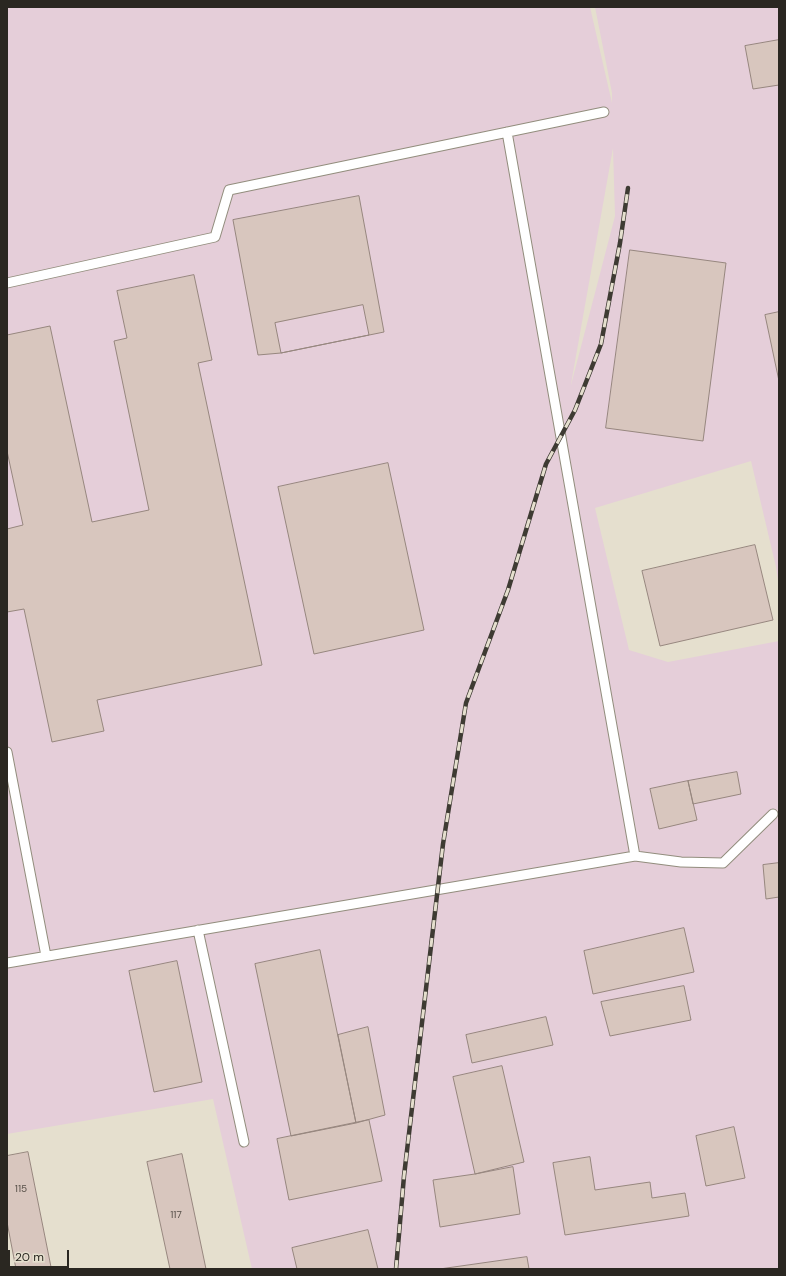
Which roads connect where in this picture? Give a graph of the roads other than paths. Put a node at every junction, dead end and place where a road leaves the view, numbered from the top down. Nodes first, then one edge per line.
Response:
1 (604, 112) dead end
2 (507, 132) junction
3 (7, 283) edge
4 (7, 752) edge
5 (773, 814) dead end
6 (635, 856) junction
7 (198, 930) junction
8 (46, 956) junction
9 (7, 963) edge
10 (244, 1142) dead end

1 - 2 lane
2 - 3 lane
2 - 6 lane
4 - 8 lane
5 - 6 lane
6 - 7 lane
7 - 8 lane
7 - 10 lane
8 - 9 lane

